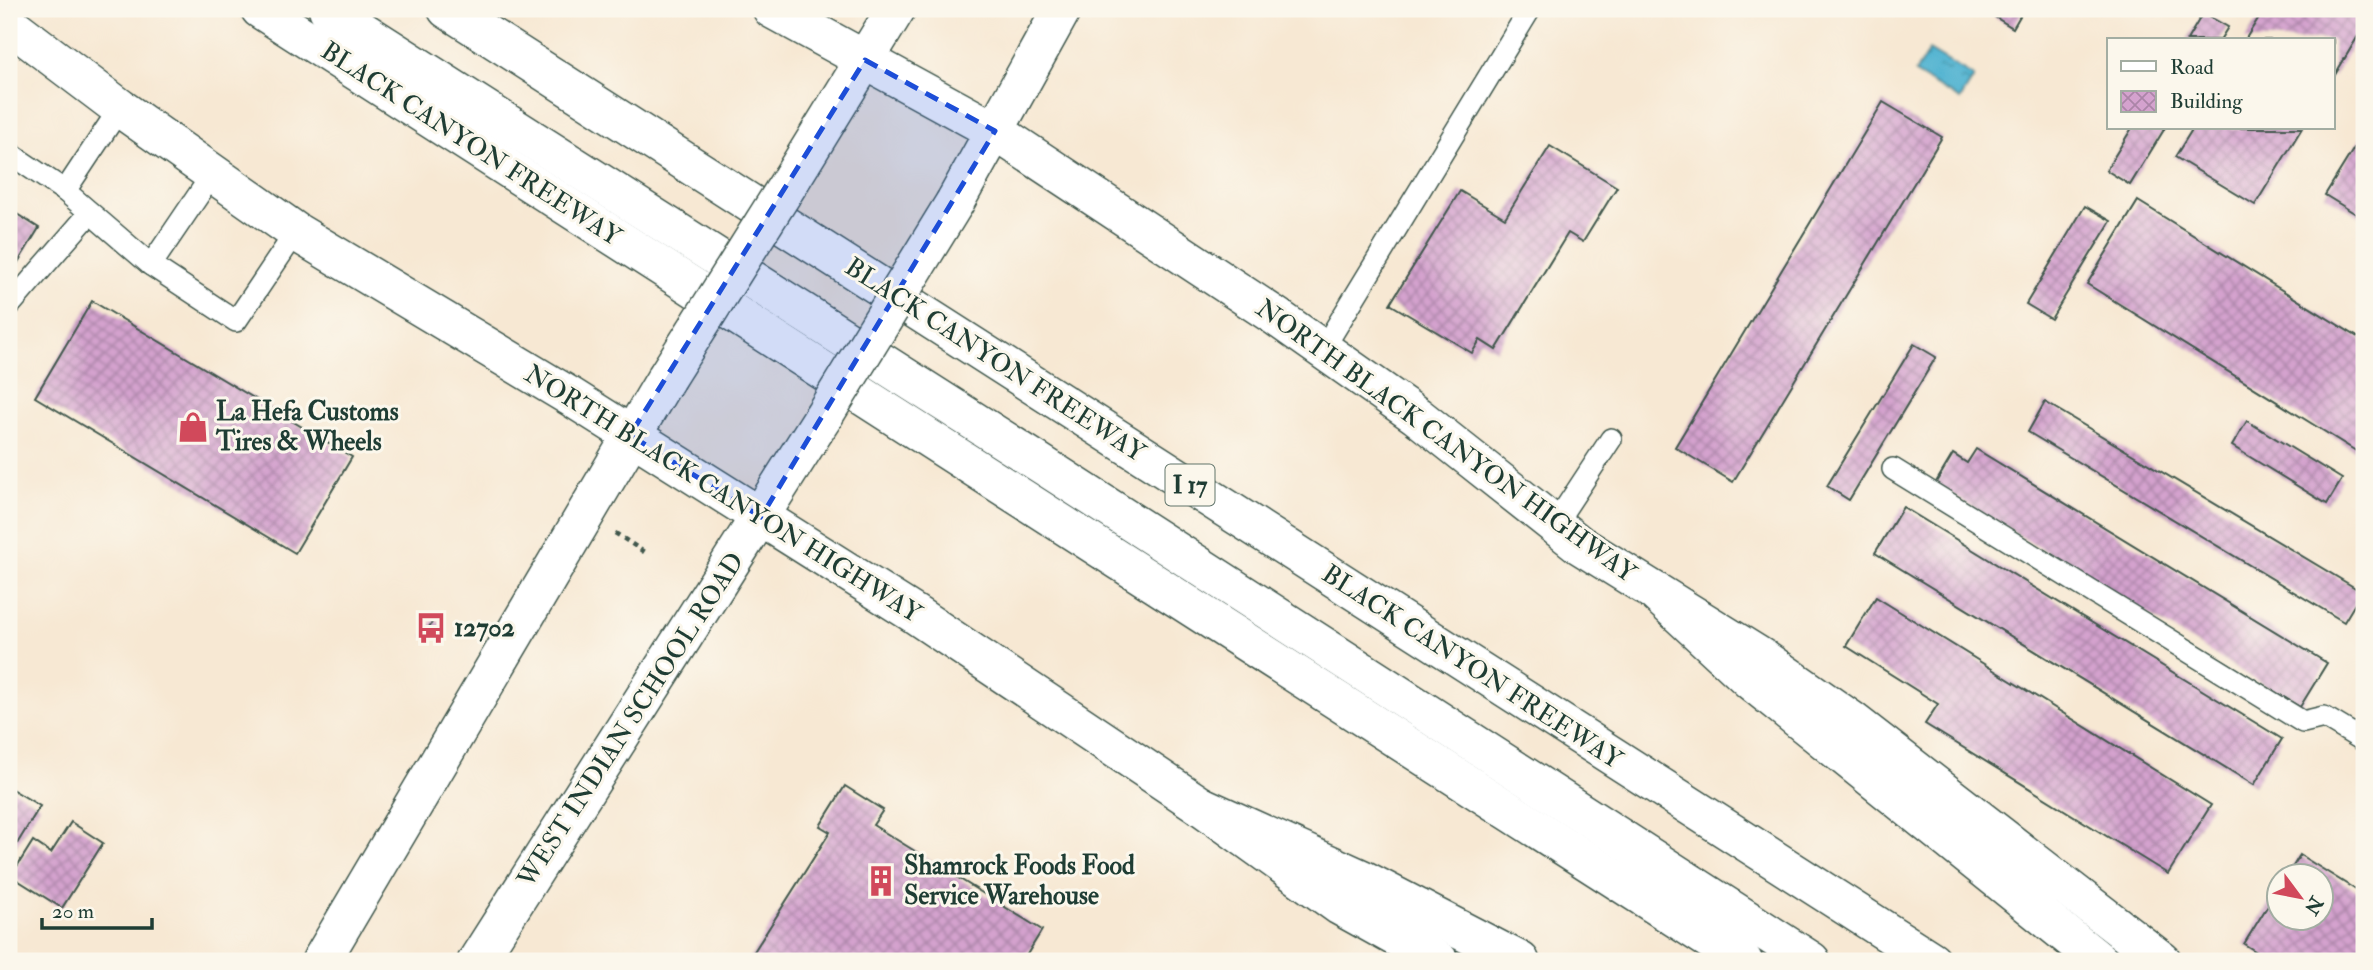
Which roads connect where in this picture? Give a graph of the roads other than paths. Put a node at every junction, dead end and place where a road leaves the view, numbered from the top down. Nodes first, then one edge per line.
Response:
1 (260, 9) edge
2 (328, 9) edge
3 (447, 9) edge
4 (772, 9) edge
5 (896, 9) edge
6 (1062, 9) edge
7 (1530, 9) edge
8 (9, 24) edge
9 (865, 60) junction
10 (120, 108) junction
11 (995, 131) junction
12 (9, 153) edge
13 (212, 175) junction
14 (65, 191) junction
15 (90, 213) junction
16 (296, 232) junction
17 (151, 265) junction
18 (9, 306) edge
19 (1323, 349) junction
20 (630, 435) junction
21 (1611, 439) dead end
22 (1893, 469) dead end
23 (761, 517) junction
24 (1555, 524) junction
25 (1654, 591) junction
26 (2364, 741) edge
27 (1201, 806) junction
28 (321, 961) edge
29 (477, 961) edge
30 (1439, 961) edge
31 (1520, 961) edge
32 (1743, 961) edge
33 (1811, 961) edge
34 (1932, 961) edge
35 (2099, 961) edge
36 (2162, 961) edge

1 - 32 main road, BLACK CANYON FREEWAY
2 - 33 main road
3 - 34 main road, BLACK CANYON FREEWAY / I 17
4 - 9 main road, NORTH BLACK CANYON HIGHWAY
5 - 9 main road
6 - 11 main road, WEST INDIAN SCHOOL ROAD
7 - 19 lane
8 - 10 main road, NORTH BLACK CANYON HIGHWAY
9 - 11 main road, NORTH BLACK CANYON HIGHWAY
9 - 20 main road, bridge
10 - 13 main road, NORTH BLACK CANYON HIGHWAY
10 - 14 lane
11 - 19 main road, NORTH BLACK CANYON HIGHWAY
11 - 23 main road, WEST INDIAN SCHOOL ROAD, bridge
12 - 14 lane
13 - 16 main road, NORTH BLACK CANYON HIGHWAY
13 - 17 lane
14 - 15 lane
15 - 17 lane
15 - 18 lane
16 - 17 lane
16 - 20 main road, NORTH BLACK CANYON HIGHWAY
19 - 24 main road, NORTH BLACK CANYON HIGHWAY
20 - 23 main road, NORTH BLACK CANYON HIGHWAY
20 - 28 main road
21 - 24 lane
22 - 26 lane
23 - 27 main road, NORTH BLACK CANYON HIGHWAY
23 - 29 main road, WEST INDIAN SCHOOL ROAD
24 - 25 main road, NORTH BLACK CANYON HIGHWAY
25 - 35 main road
25 - 36 main road, NORTH BLACK CANYON HIGHWAY
27 - 30 main road, NORTH BLACK CANYON HIGHWAY
27 - 31 main road

